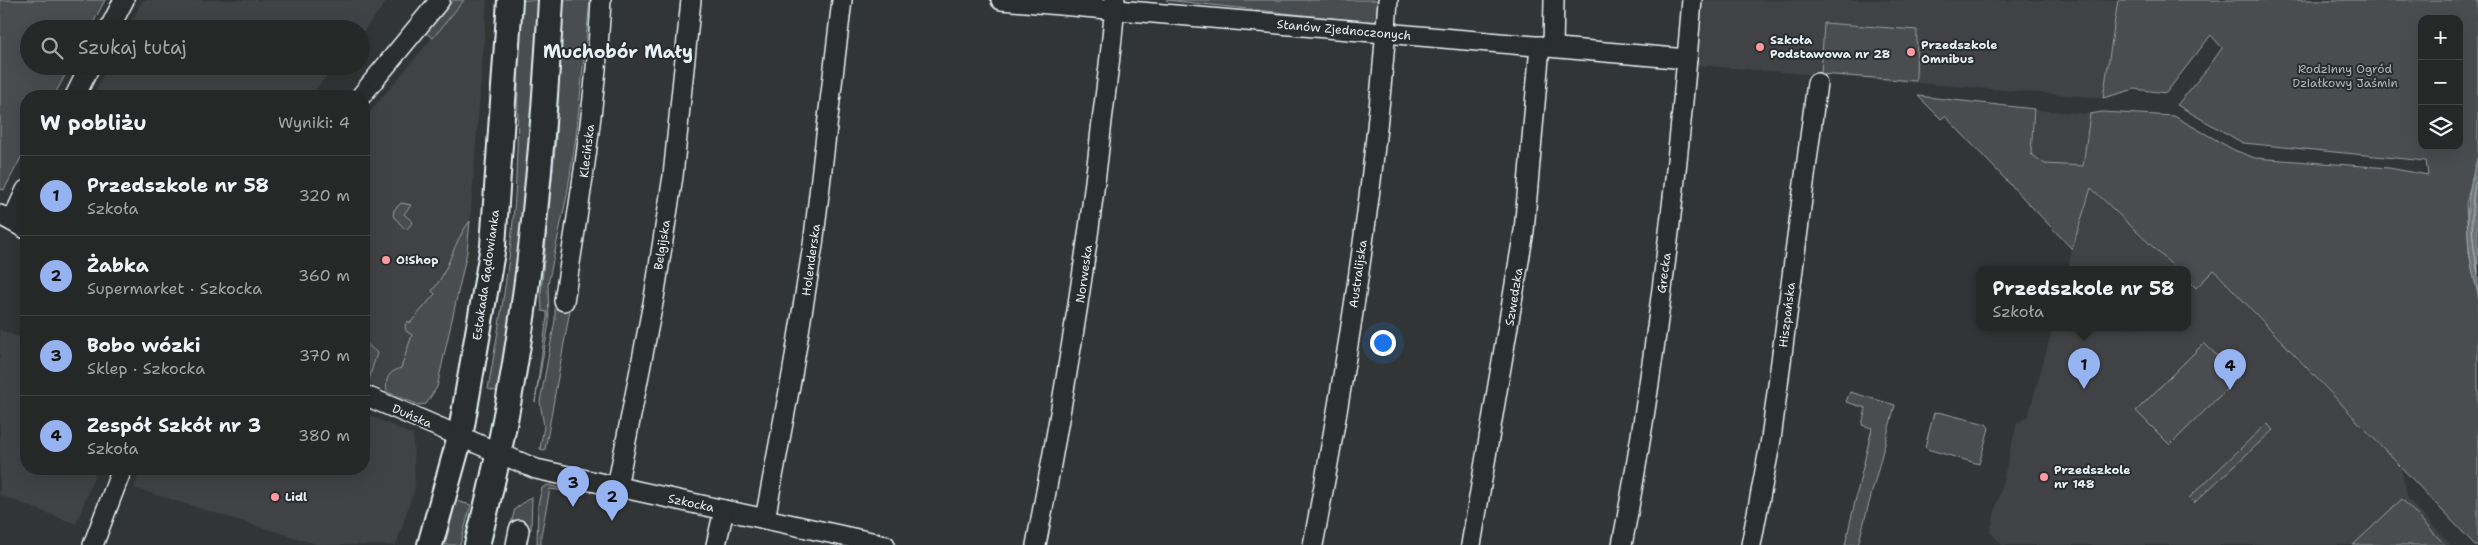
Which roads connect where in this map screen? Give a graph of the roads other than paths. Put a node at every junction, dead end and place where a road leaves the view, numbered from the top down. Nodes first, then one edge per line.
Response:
1 (124, 0) edge
2 (440, 0) edge
3 (510, 0) edge
4 (551, 0) edge
5 (601, 0) edge
6 (691, 0) edge
7 (842, 0) edge
8 (1001, 0) edge
9 (1388, 0) edge
10 (1554, 0) edge
11 (1692, 0) edge
12 (1114, 5) edge
13 (114, 20) edge
14 (1386, 34) junction
15 (1546, 47) junction
16 (1687, 58) junction
17 (86, 75) edge
18 (1817, 83) dead end
19 (78, 90) edge
20 (366, 90) edge
21 (20, 205) edge
22 (13, 222) edge
23 (564, 301) dead end
24 (370, 398) edge
25 (460, 437) junction
26 (499, 453) junction
27 (120, 475) edge
28 (617, 487) junction
29 (724, 510) junction
30 (764, 518) junction
31 (93, 545) edge
32 (430, 545) edge
33 (478, 545) edge
34 (716, 545) edge
35 (885, 545) edge
36 (1036, 545) edge
37 (1313, 545) edge
38 (1471, 545) edge
39 (1622, 545) edge
40 (1751, 545) edge

1 - 13 street
2 - 20 street
3 - 25 main road, Estakada Gądowianka
4 - 26 main road
5 - 23 street, Klecińska
6 - 28 street, Belgijska
7 - 30 street, Holenderska
8 - 12 street, Stanów Zjednoczonych
9 - 14 street, Australijska
10 - 15 street, Szwedzka
11 - 16 street, Grecka
12 - 14 street, Stanów Zjednoczonych
12 - 36 street, Norweska
14 - 15 street, Stanów Zjednoczonych
14 - 37 street, Australijska
15 - 16 street, Stanów Zjednoczonych
15 - 38 street, Szwedzka
16 - 39 street, Grecka
17 - 19 street
18 - 40 street, Hiszpańska
21 - 22 street
24 - 25 street, Duńska
25 - 26 street, Duńska
25 - 32 main road, Estakada Gądowianka
26 - 28 street, Szkocka
26 - 33 main road
27 - 31 street
28 - 29 street, Szkocka
29 - 30 street, Szkocka
29 - 34 street
30 - 35 street, Szkocka

